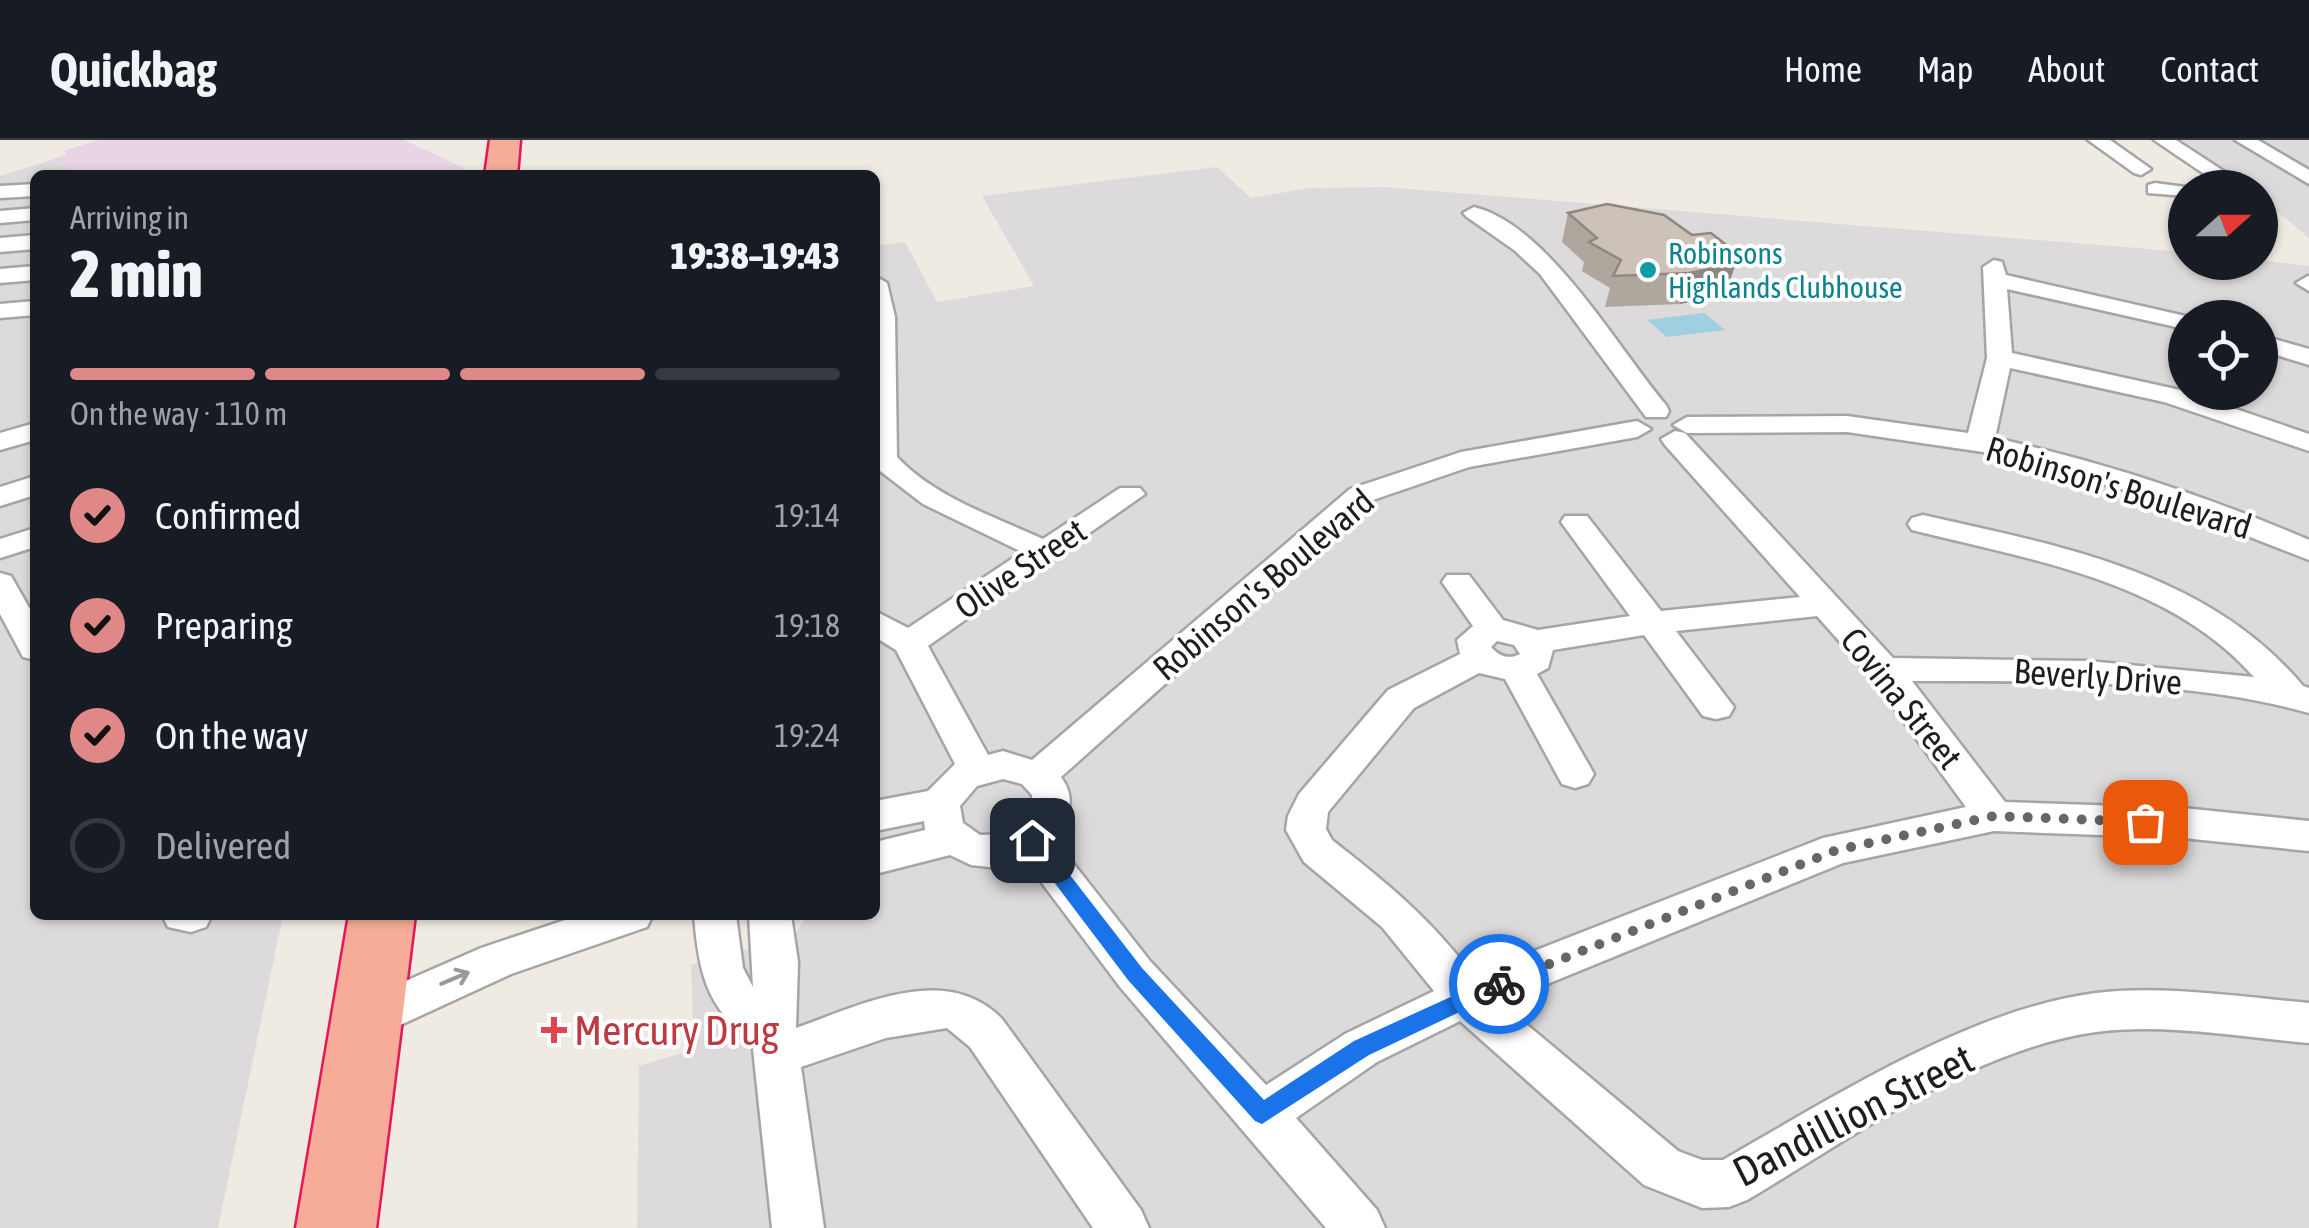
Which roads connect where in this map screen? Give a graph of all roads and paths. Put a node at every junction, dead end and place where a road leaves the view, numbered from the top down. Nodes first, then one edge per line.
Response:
1 (505, 140) edge
2 (2097, 140) edge
3 (2163, 140) edge
4 (2244, 140) edge
5 (2142, 169) dead end
6 (501, 170) edge
7 (2209, 170) edge
8 (2309, 178) edge
9 (2155, 189) dead end
10 (2168, 189) edge
11 (30, 190) edge
12 (0, 192) edge
13 (1474, 212) dead end
14 (30, 214) edge
15 (0, 217) edge
16 (30, 242) edge
17 (0, 245) edge
18 (30, 273) edge
19 (0, 276) edge
20 (880, 305) edge
21 (30, 308) edge
22 (0, 311) edge
23 (2168, 318) edge
24 (2278, 347) edge
25 (2309, 356) edge
26 (2000, 358) junction
27 (1664, 426) junction
28 (30, 433) edge
29 (0, 442) edge
30 (1980, 442) junction
31 (2309, 442) edge
32 (30, 487) edge
33 (1130, 494) dead end
34 (0, 497) edge
35 (1576, 522) dead end
36 (1922, 524) dead end
37 (30, 539) edge
38 (0, 549) edge
39 (1045, 551) junction
40 (2309, 551) edge
41 (1458, 582) dead end
42 (0, 583) edge
43 (1826, 604) junction
44 (1652, 623) junction
45 (880, 625) edge
46 (30, 640) edge
47 (909, 643) junction
48 (1486, 644) junction
49 (1525, 656) junction
50 (1884, 670) junction
51 (2299, 697) edge
52 (1716, 707) dead end
53 (977, 769) junction
54 (1575, 774) dead end
55 (1038, 776) junction
56 (880, 816) edge
57 (1994, 816) junction
58 (946, 821) junction
59 (2309, 836) edge
60 (1032, 840) junction
61 (880, 855) edge
62 (381, 920) edge
63 (614, 920) edge
64 (715, 920) edge
65 (771, 920) edge
66 (1464, 998) junction
67 (366, 1019) junction
68 (2309, 1023) edge
69 (775, 1042) junction
70 (1262, 1114) junction
71 (336, 1228) edge
72 (798, 1228) edge
73 (1123, 1228) edge
74 (1359, 1228) edge

1 - 6 highway
2 - 5 street
3 - 7 street
4 - 8 street
9 - 10 street
11 - 12 street
13 - 27 street
14 - 15 street
16 - 17 street
18 - 19 street
20 - 39 street
21 - 22 street
23 - 26 street
24 - 25 street
26 - 30 street
26 - 31 street
27 - 30 street, Robinson's Boulevard
27 - 43 street, Covina Street
27 - 55 street, Robinson's Boulevard
28 - 29 street
30 - 40 street, Robinson's Boulevard
32 - 34 street
33 - 39 street, Olive Street
35 - 44 street
36 - 51 street
37 - 38 street
39 - 47 street, Olive Street
41 - 48 street
42 - 46 street
43 - 44 street
43 - 50 street, Covina Street
44 - 49 street
44 - 52 street
45 - 47 street
47 - 53 street
48 - 49 street
48 - 66 street, Dandillion Street
49 - 54 street
50 - 51 street, Beverly Drive
50 - 57 street, Covina Street
53 - 55 street
53 - 58 street
55 - 60 street
56 - 58 street
57 - 59 street
57 - 66 street, Covina Street
58 - 60 street
58 - 61 street
60 - 70 street
62 - 67 highway
67 -> 63 street
64 - 69 street
65 - 69 street
66 - 68 street, Dandillion Street
66 - 70 street, Covina Street
67 - 71 highway
69 - 72 street
69 - 73 street
70 - 74 street

